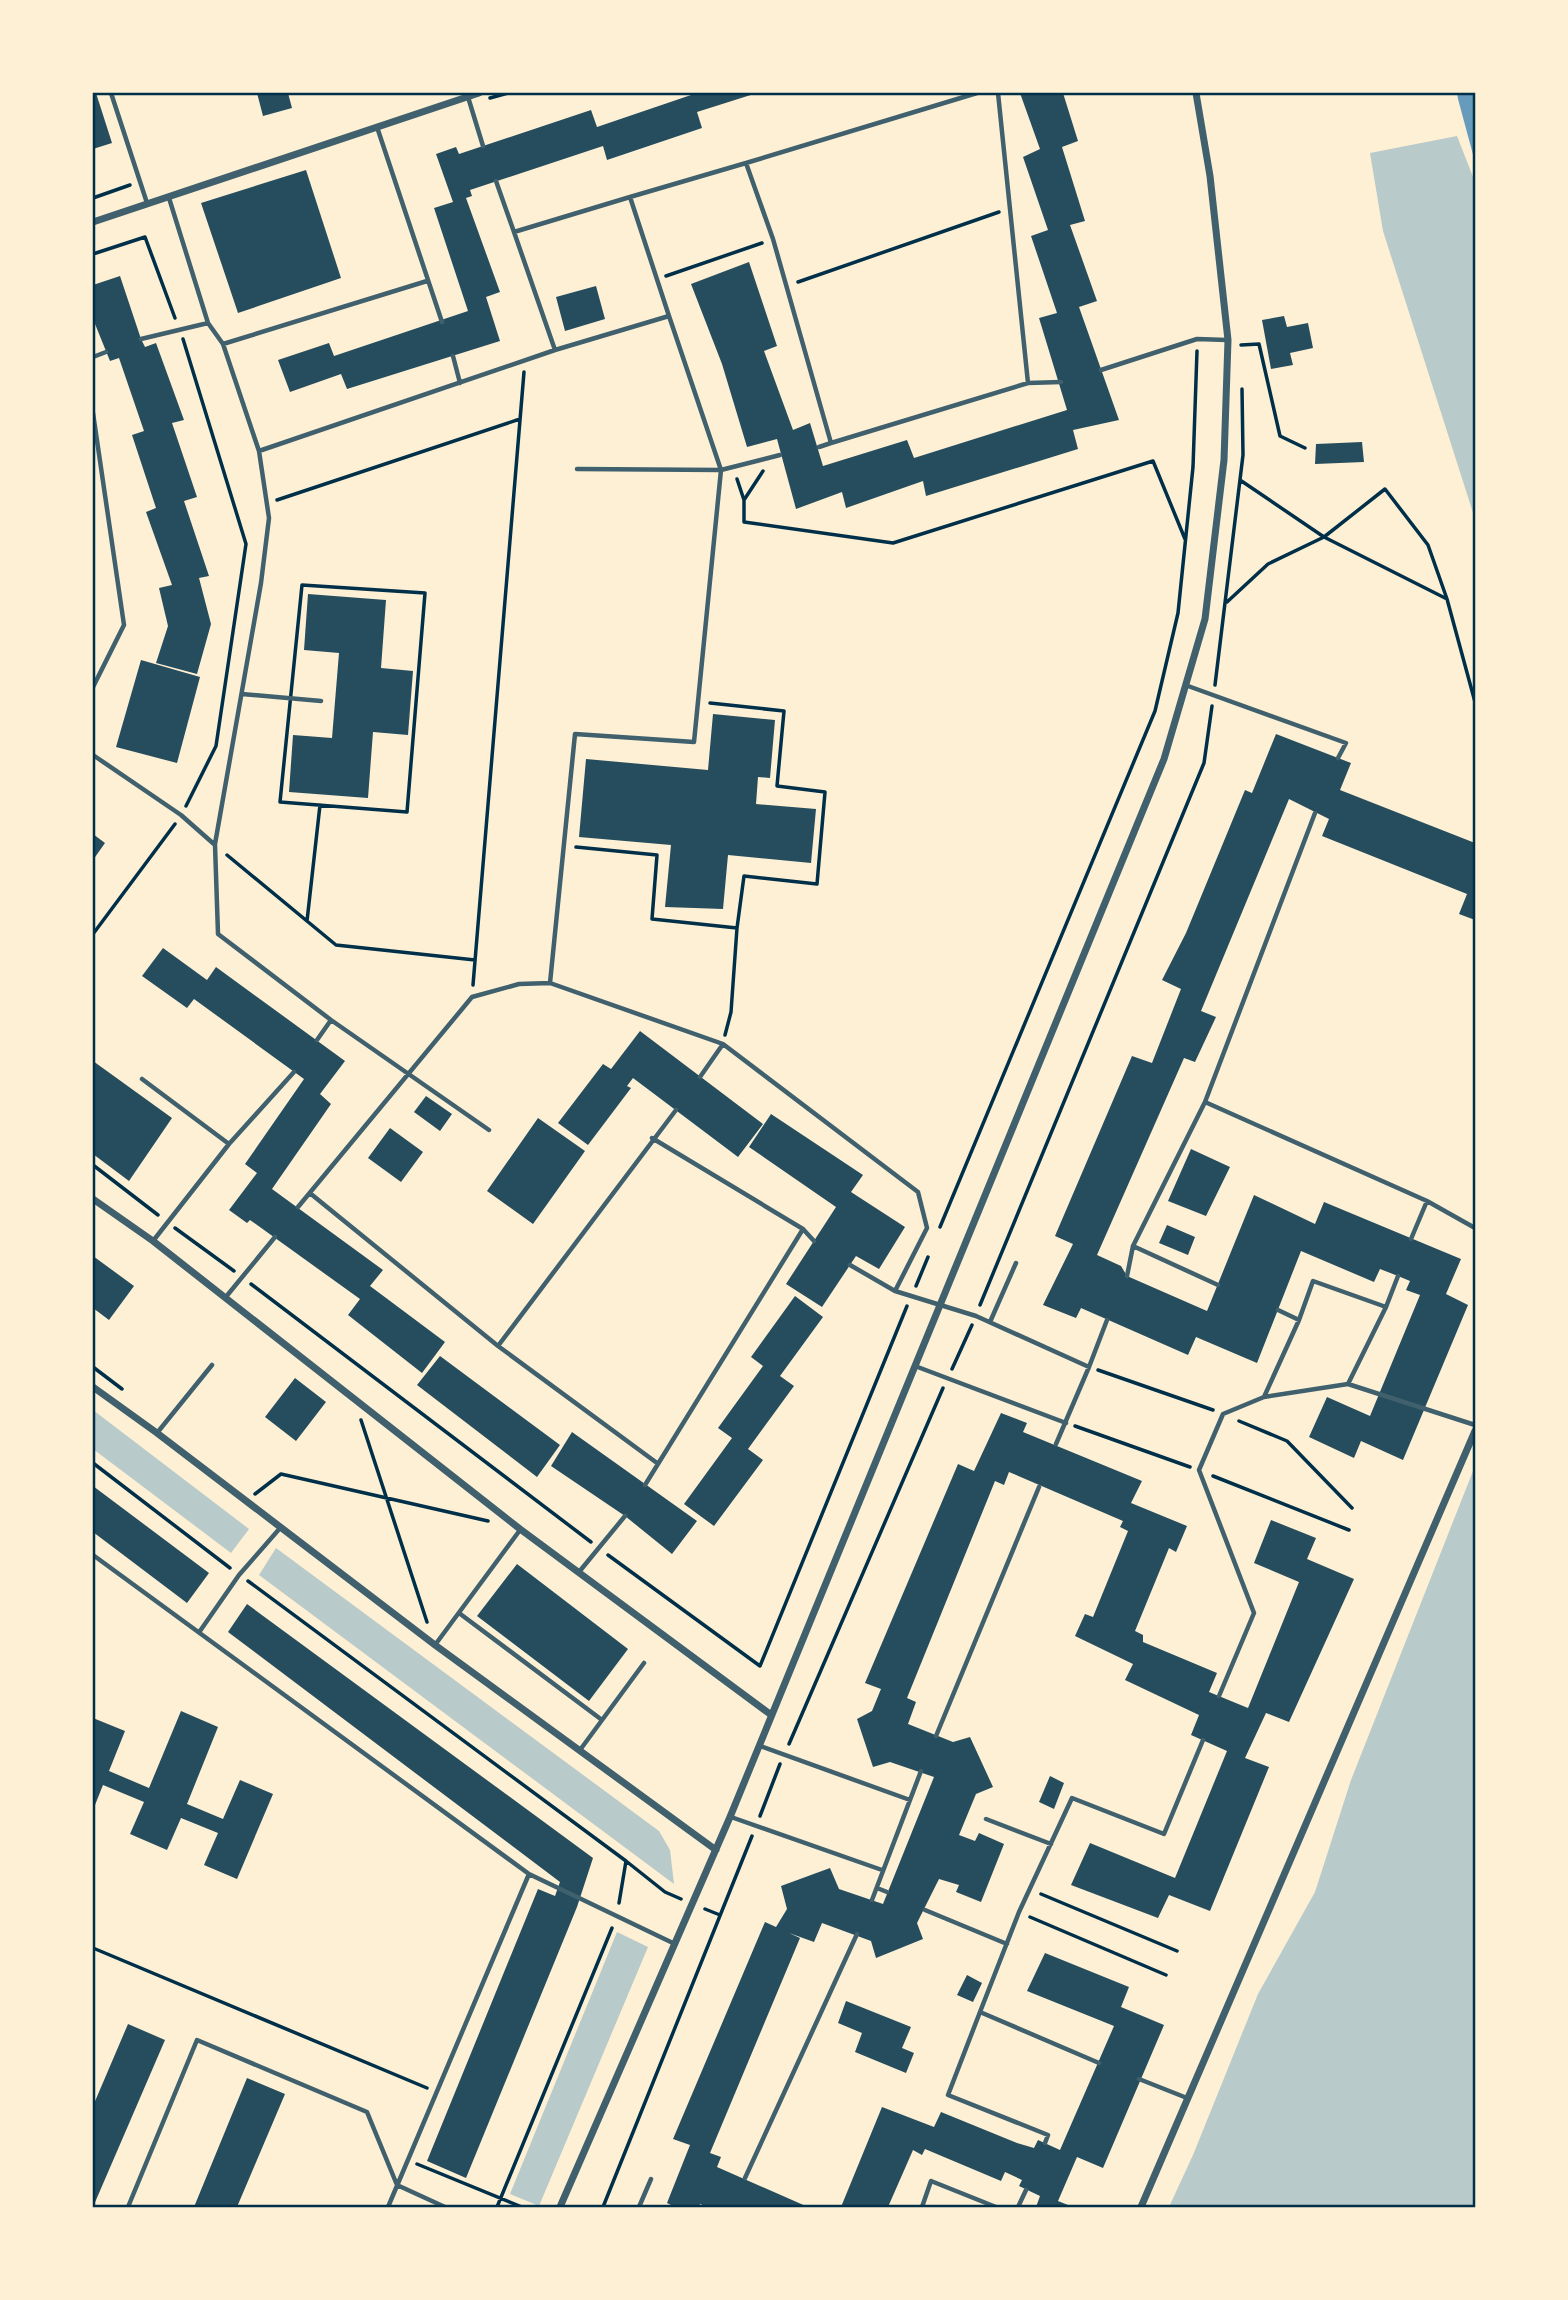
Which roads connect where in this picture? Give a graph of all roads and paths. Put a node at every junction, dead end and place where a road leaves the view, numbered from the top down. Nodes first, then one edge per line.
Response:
1 (111, 93) edge
2 (479, 93) edge
3 (977, 93) edge
4 (998, 93) edge
5 (1196, 93) edge
6 (468, 96) junction
7 (377, 126) junction
8 (484, 146) dead end
9 (746, 163) junction
10 (140, 181) junction
11 (495, 181) dead end
12 (630, 197) junction
13 (93, 198) edge
14 (169, 198) junction
15 (148, 204) junction
16 (1010, 208) junction
17 (93, 222) edge
18 (514, 232) junction
19 (773, 240) junction
20 (93, 254) edge
21 (658, 278) junction
22 (427, 281) junction
23 (786, 286) junction
24 (668, 316) junction
25 (442, 322) dead end
26 (208, 323) junction
27 (180, 331) junction
28 (141, 339) dead end
29 (1197, 339) junction
30 (1228, 340) junction
31 (223, 344) junction
32 (1241, 345) junction
33 (555, 350) junction
34 (106, 352) dead end
35 (453, 356) dead end
36 (93, 357) edge
37 (1241, 359) dead end
38 (525, 362) junction
39 (1101, 370) dead end
40 (1061, 382) dead end
41 (460, 383) junction
42 (1028, 383) junction
43 (1241, 386) dead end
44 (93, 413) edge
45 (520, 419) junction
46 (831, 443) junction
47 (819, 447) dead end
48 (1305, 448) dead end
49 (259, 451) junction
50 (780, 455) dead end
51 (772, 457) junction
52 (577, 469) dead end
53 (721, 470) junction
54 (1240, 480) junction
55 (267, 504) junction
56 (1324, 537) junction
57 (1185, 541) junction
58 (1447, 598) junction
59 (1225, 604) junction
60 (1188, 686) junction
61 (93, 687) edge
62 (242, 694) junction
63 (1214, 694) junction
64 (290, 699) junction
65 (321, 701) dead end
66 (698, 702) junction
67 (1475, 702) edge
68 (93, 757) edge
69 (1338, 758) dead end
70 (320, 805) junction
71 (1315, 813) dead end
72 (181, 815) junction
73 (215, 845) junction
74 (564, 845) junction
75 (307, 921) junction
76 (737, 928) junction
77 (93, 934) edge
78 (475, 960) junction
79 (550, 983) junction
80 (472, 997) junction
81 (331, 1020) junction
82 (317, 1040) dead end
83 (723, 1044) junction
84 (294, 1072) dead end
85 (409, 1075) junction
86 (700, 1077) dead end
87 (142, 1079) dead end
88 (1205, 1102) junction
89 (676, 1110) dead end
90 (489, 1130) dead end
91 (652, 1138) junction
92 (229, 1144) junction
93 (93, 1166) edge
94 (311, 1194) junction
95 (93, 1199) edge
96 (1427, 1201) junction
97 (298, 1207) dead end
98 (167, 1222) junction
99 (1475, 1228) edge
100 (803, 1229) junction
101 (937, 1234) dead end
102 (275, 1237) dead end
103 (1411, 1239) dead end
104 (153, 1241) junction
105 (814, 1241) dead end
106 (1133, 1246) junction
107 (932, 1247) dead end
108 (1016, 1263) dead end
109 (850, 1265) dead end
110 (1127, 1276) dead end
111 (1398, 1276) dead end
112 (242, 1278) junction
113 (1218, 1285) dead end
114 (895, 1291) junction
115 (911, 1297) junction
116 (225, 1299) junction
117 (942, 1303) junction
118 (1386, 1307) junction
119 (1278, 1310) dead end
120 (976, 1316) junction
121 (1107, 1320) dead end
122 (1299, 1320) junction
123 (990, 1322) junction
124 (498, 1346) junction
125 (212, 1365) dead end
126 (915, 1366) junction
127 (1089, 1367) junction
128 (948, 1377) junction
129 (1348, 1384) junction
130 (93, 1387) edge
131 (1264, 1397) junction
132 (354, 1398) junction
133 (1066, 1423) junction
134 (1475, 1425) edge
135 (1475, 1431) edge
136 (158, 1433) junction
137 (1056, 1444) dead end
138 (657, 1463) junction
139 (645, 1485) dead end
140 (1039, 1487) dead end
141 (384, 1496) junction
142 (246, 1500) junction
143 (625, 1516) dead end
144 (495, 1523) dead end
145 (281, 1526) junction
146 (520, 1529) junction
147 (599, 1548) junction
148 (93, 1555) edge
149 (579, 1572) junction
150 (459, 1613) junction
151 (200, 1631) junction
152 (435, 1644) junction
153 (644, 1663) dead end
154 (1219, 1696) dead end
155 (770, 1714) junction
156 (602, 1720) junction
157 (936, 1735) dead end
158 (1203, 1740) dead end
159 (758, 1745) junction
160 (580, 1750) junction
161 (785, 1754) junction
162 (921, 1771) dead end
163 (910, 1800) junction
164 (730, 1817) junction
165 (986, 1819) dead end
166 (756, 1827) junction
167 (1051, 1844) junction
168 (716, 1850) junction
169 (626, 1861) dead end
170 (882, 1870) junction
171 (529, 1874) junction
172 (877, 1888) junction
173 (1029, 1889) junction
174 (887, 1892) dead end
175 (872, 1900) dead end
176 (693, 1905) junction
177 (925, 1910) dead end
178 (1019, 1912) junction
179 (721, 1915) junction
180 (857, 1934) dead end
181 (676, 1944) junction
182 (1007, 1944) junction
183 (93, 1948) edge
184 (1177, 1951) dead end
185 (1166, 1975) dead end
186 (980, 2012) junction
187 (1098, 2063) dead end
188 (1139, 2079) dead end
189 (439, 2093) junction
190 (1188, 2098) junction
191 (1045, 2143) dead end
192 (408, 2160) junction
193 (745, 2178) dead end
194 (652, 2179) dead end
195 (397, 2185) junction
196 (1026, 2190) dead end
197 (128, 2207) edge
198 (388, 2207) edge
199 (446, 2207) edge
200 (522, 2207) edge
201 (560, 2207) edge
202 (603, 2207) edge
203 (639, 2207) edge
204 (922, 2207) edge
205 (996, 2207) edge
206 (1018, 2207) edge
207 (1141, 2207) edge

1 - 10 lane
2 - 6 street
3 - 9 lane
4 - 16 lane
5 - 30 street
6 - 7 street
6 - 8 lane
7 - 14 street
7 - 22 lane
9 - 12 lane
9 - 19 lane
10 - 13 path
10 - 15 lane
11 - 18 lane
12 - 18 lane
12 - 21 lane
14 - 15 street
14 - 26 lane
15 - 17 street
16 - 23 path
16 - 42 lane
18 - 33 lane
19 - 21 path
19 - 23 lane
20 - 27 path
21 - 24 lane
22 - 25 lane
22 - 31 lane
23 - 46 lane
24 - 33 lane
24 - 53 lane
26 - 27 lane
26 - 31 lane
27 - 28 lane
27 - 72 path
29 - 30 lane
29 - 39 lane
29 - 57 path
30 - 32 path
30 - 60 street
31 - 49 lane
32 - 37 path
32 - 48 path
33 - 38 lane
34 - 36 lane
35 - 41 lane
38 - 41 lane
38 - 45 path
40 - 42 lane
41 - 49 lane
42 - 46 lane
43 - 54 path
44 - 61 lane
45 - 55 path
45 - 78 path
46 - 47 lane
49 - 55 lane
50 - 51 lane
51 - 53 lane
51 - 57 path
52 - 53 lane
53 - 66 lane
54 - 56 path
54 - 59 path
55 - 62 lane
56 - 58 path
56 - 58 path
56 - 59 path
57 - 101 path
58 - 67 path
59 - 63 path
60 - 63 lane
60 - 117 street
62 - 64 lane
62 - 73 lane
63 - 69 lane
63 - 120 path
64 - 65 lane
64 - 70 path
64 - 70 path
66 - 74 lane
66 - 76 path
68 - 72 lane
70 - 75 path
71 - 88 lane
72 - 73 lane
72 - 77 path
73 - 75 path
73 - 81 lane
74 - 76 path
74 - 79 lane
75 - 78 path
76 - 83 path
78 - 80 path
79 - 80 lane
79 - 83 lane
80 - 85 lane
81 - 82 lane
81 - 85 lane
83 - 86 lane
83 - 114 lane
84 - 92 lane
85 - 90 lane
85 - 94 lane
87 - 92 lane
88 - 96 lane
88 - 106 lane
89 - 91 lane
91 - 100 lane
91 - 124 lane
92 - 98 lane
93 - 98 path
94 - 97 lane
94 - 124 lane
95 - 104 street
96 - 99 lane
96 - 103 lane
98 - 104 lane
98 - 112 path
100 - 105 lane
100 - 138 lane
102 - 112 lane
104 - 116 street
106 - 110 lane
106 - 113 lane
107 - 115 path
108 - 123 lane
109 - 114 lane
111 - 118 lane
112 - 116 lane
112 - 147 path
114 - 115 lane
115 - 117 lane
115 - 147 path
116 - 132 street
117 - 120 lane
117 - 126 street
118 - 122 lane
118 - 129 lane
119 - 122 lane
120 - 123 lane
120 - 128 path
121 - 127 lane
122 - 131 lane
123 - 127 lane
124 - 138 lane
125 - 136 lane
126 - 128 lane
126 - 155 street
127 - 133 lane
128 - 133 lane
128 - 161 path
129 - 131 lane
129 - 134 lane
130 - 136 street
131 - 154 lane
132 - 141 path
132 - 146 street
133 - 137 lane
135 - 190 street
136 - 142 street
138 - 139 lane
140 - 157 lane
141 - 142 path
141 - 144 path
141 - 152 path
142 - 145 street
143 - 147 lane
145 - 151 lane
145 - 152 street
146 - 149 street
146 - 150 lane
147 - 149 lane
148 - 151 lane
149 - 155 street
150 - 152 lane
150 - 156 lane
151 - 171 lane
152 - 160 street
153 - 156 lane
155 - 159 street
156 - 160 lane
158 - 167 lane
159 - 161 lane
159 - 164 street
160 - 168 street
161 - 163 lane
161 - 166 path
162 - 163 lane
163 - 170 lane
164 - 166 lane
164 - 168 street
165 - 167 lane
166 - 170 lane
166 - 179 path
167 - 173 lane
168 - 176 street
169 - 176 path
170 - 172 lane
171 - 181 lane
171 - 189 lane
172 - 174 lane
172 - 175 lane
173 - 178 lane
173 - 184 path
176 - 179 path
176 - 181 street
177 - 182 lane
178 - 182 lane
178 - 185 path
179 - 202 path
180 - 193 lane
181 - 201 street
182 - 186 lane
183 - 189 path
186 - 187 lane
186 - 191 lane
188 - 190 lane
189 - 192 lane
190 - 207 street
192 - 195 lane
192 - 200 path
194 - 203 lane
195 - 197 lane
195 - 198 lane
195 - 199 lane
196 - 206 lane
204 - 205 lane

